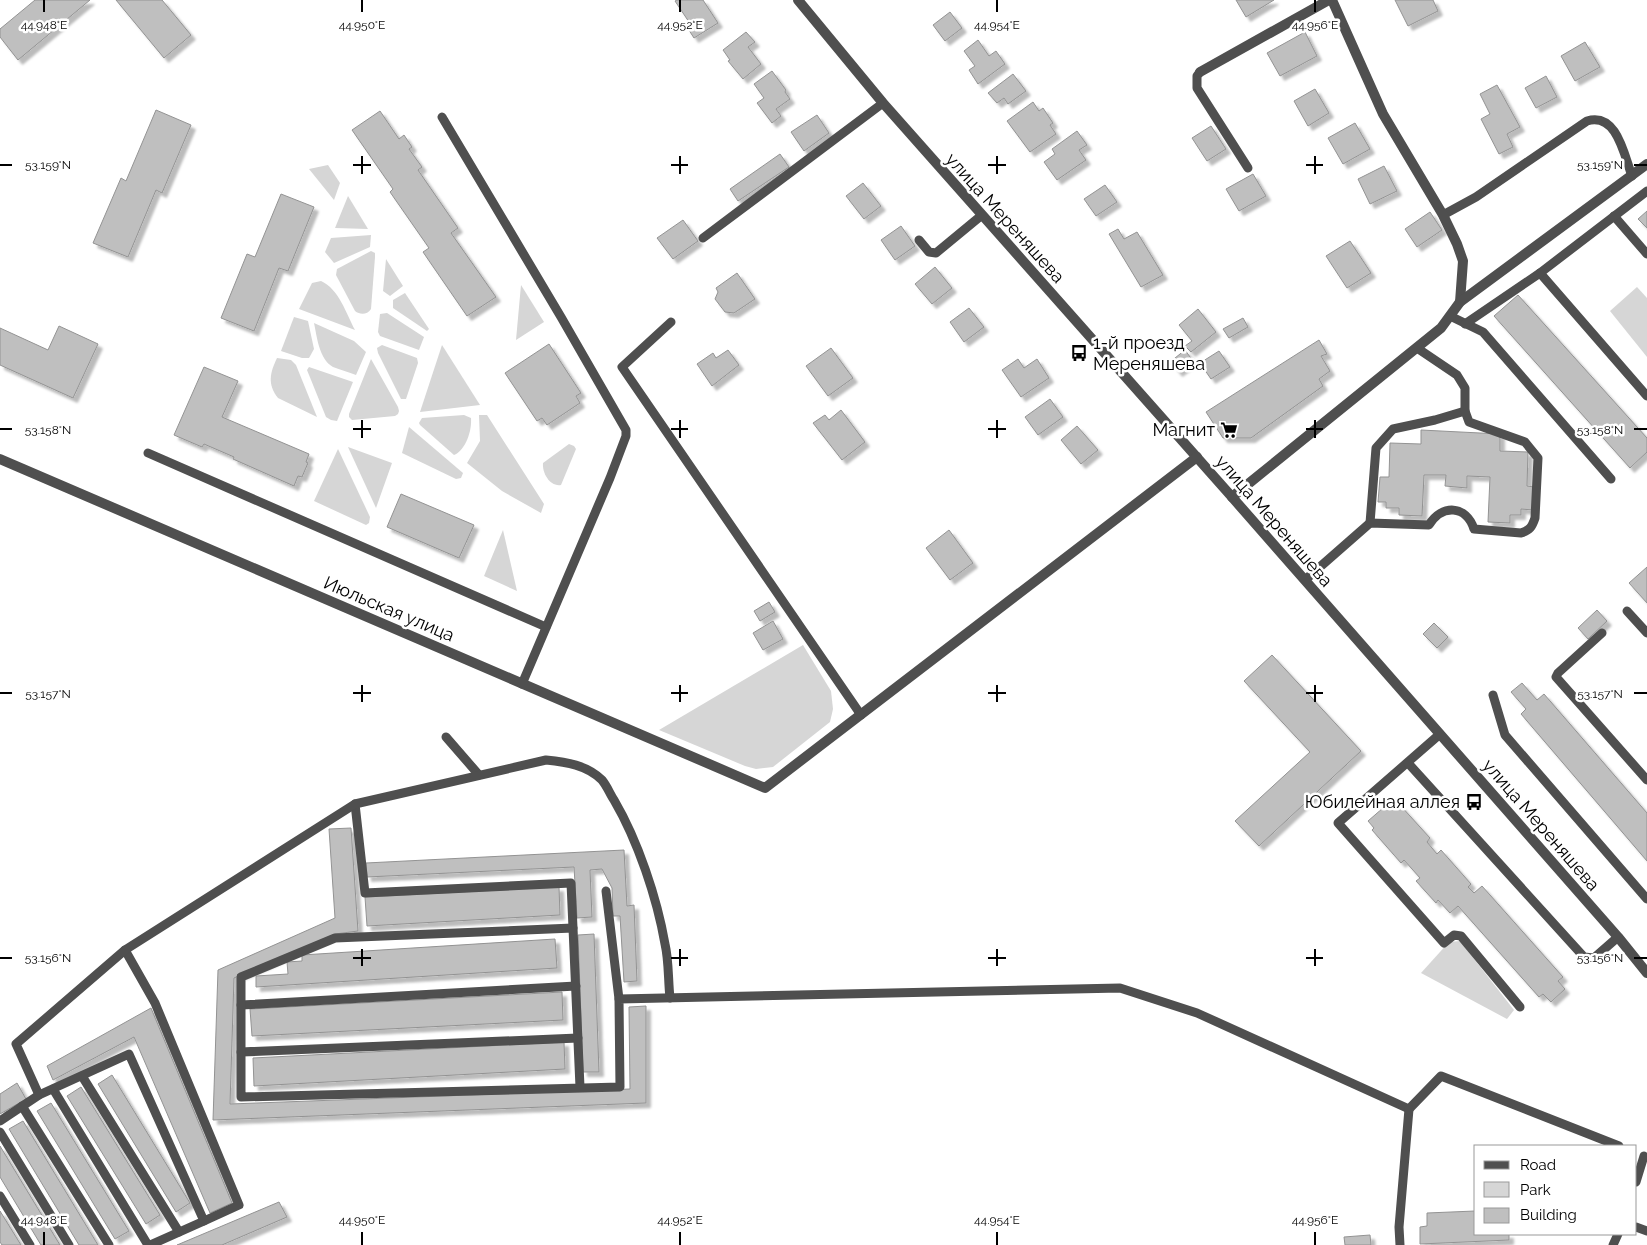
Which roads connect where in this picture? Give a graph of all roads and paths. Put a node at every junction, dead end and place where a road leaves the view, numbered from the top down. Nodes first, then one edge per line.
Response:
1 (798, 0) edge
2 (1329, 0) edge
3 (1332, 0) edge
4 (1200, 72) joint
5 (883, 103) junction
6 (442, 117) dead end
7 (1647, 164) edge
8 (1248, 168) dead end
9 (1632, 176) junction
10 (1647, 191) edge
11 (982, 215) junction
12 (1442, 215) junction
13 (1614, 216) junction
14 (703, 238) dead end
15 (920, 240) dead end
16 (1647, 254) edge
17 (1540, 273) junction
18 (1460, 302) junction
19 (1450, 316) junction
20 (671, 322) dead end
21 (1465, 324) junction
22 (1417, 348) junction
23 (1647, 396) edge
24 (1465, 412) junction
25 (148, 453) dead end
26 (1197, 457) junction
27 (0, 459) edge
28 (1611, 478) dead end
29 (1232, 497) junction
30 (1370, 523) junction
31 (1305, 580) junction
32 (1627, 611) dead end
33 (546, 627) junction
34 (1602, 633) dead end
35 (1647, 633) edge
36 (522, 684) junction
37 (1493, 695) dead end
38 (861, 715) junction
39 (1440, 734) junction
40 (446, 737) dead end
41 (1408, 763) junction
42 (479, 775) junction
43 (1647, 780) edge
44 (356, 804) junction
45 (606, 891) dead end
46 (1647, 899) edge
47 (573, 928) junction
48 (1618, 937) junction
49 (125, 950) junction
50 (1647, 973) edge
51 (576, 986) junction
52 (670, 998) junction
53 (619, 999) junction
54 (241, 1005) junction
55 (1520, 1007) dead end
56 (578, 1038) junction
57 (242, 1052) junction
58 (82, 1076) junction
59 (580, 1088) junction
60 (53, 1089) junction
61 (40, 1095) junction
62 (22, 1106) junction
63 (1409, 1109) junction
64 (0, 1121) edge
65 (0, 1132) edge
66 (1616, 1145) edge
67 (1642, 1155) edge
68 (1637, 1178) edge
69 (0, 1196) edge
70 (204, 1221) junction
71 (179, 1232) junction
72 (30, 1245) edge
73 (69, 1245) edge
74 (109, 1245) edge
75 (149, 1245) edge
76 (1400, 1245) edge

1 - 5 street, улица Мереняшева
2 - 4 street
3 - 12 street
4 - 8 lane
5 - 11 street, улица Мереняшева
5 - 14 lane
6 - 33 lane
7 - 9 street
9 - 12 lane
9 - 18 street
10 - 13 lane
11 - 15 lane
11 - 26 street, улица Мереняшева
12 - 18 street
13 - 16 lane
13 - 17 lane
17 - 21 lane
17 - 23 lane
18 - 19 street
19 - 21 lane
19 - 22 street
20 - 38 lane
21 - 28 lane
22 - 24 lane
22 - 29 street
24 - 30 lane
24 - 30 lane
25 - 33 lane
26 - 29 street, улица Мереняшева
26 - 38 street
27 - 36 street, Июльская улица
29 - 31 street, улица Мереняшева
30 - 31 lane
31 - 39 street, улица Мереняшева
32 - 35 lane
33 - 36 lane
34 - 43 lane
36 - 38 street, Июльская улица
37 - 46 lane
39 - 41 lane
39 - 48 street, улица Мереняшева
40 - 42 lane
41 - 48 lane
41 - 55 lane
42 - 44 lane
42 - 52 lane
44 - 47 lane
44 - 49 lane
45 - 53 lane
47 - 51 lane
47 - 54 lane
48 - 50 street, улица Мереняшева
49 - 61 lane
49 - 70 lane
51 - 54 lane
51 - 56 lane
52 - 53 lane
52 - 63 lane
53 - 59 lane
54 - 57 lane
56 - 57 lane
56 - 59 lane
57 - 59 lane
58 - 60 lane
58 - 70 lane
58 - 71 lane
60 - 61 lane
60 - 75 lane
61 - 62 lane
62 - 64 lane
62 - 74 lane
63 - 66 lane
63 - 76 lane
65 - 73 lane
67 - 68 lane
69 - 72 lane
70 - 71 lane
71 - 75 lane

